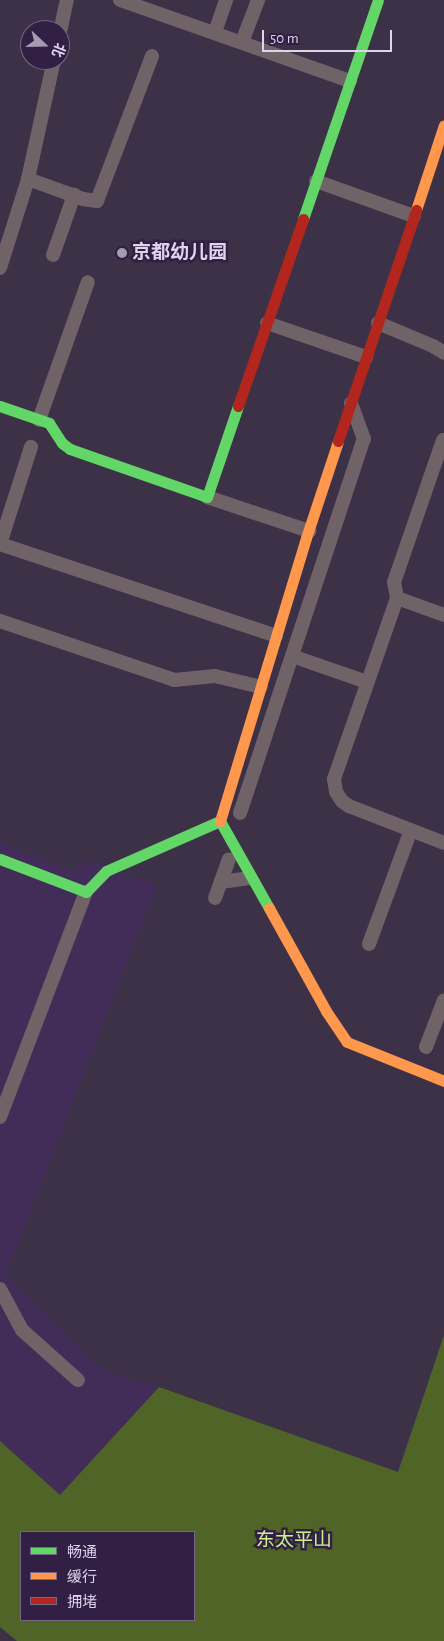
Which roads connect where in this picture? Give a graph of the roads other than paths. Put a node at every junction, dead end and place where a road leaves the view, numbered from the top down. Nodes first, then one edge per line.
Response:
1 (67, 0) edge
2 (120, 0) edge
3 (226, 0) edge
4 (258, 0) edge
5 (378, 0) edge
6 (144, 4) edge
7 (63, 20) edge
8 (214, 32) junction
9 (242, 42) junction
10 (152, 56) dead end
11 (52, 70) edge
12 (350, 82) junction
13 (444, 125) edge
14 (440, 153) edge
15 (28, 179) junction
16 (316, 181) junction
17 (74, 195) junction
18 (414, 216) junction
19 (53, 255) dead end
20 (0, 268) edge
21 (88, 282) dead end
22 (267, 323) junction
23 (378, 323) junction
24 (444, 354) edge
25 (366, 358) junction
26 (352, 403) junction
27 (0, 406) edge
28 (39, 420) junction
29 (443, 440) dead end
30 (31, 447) dead end
31 (208, 496) junction
32 (309, 531) junction
33 (0, 544) edge
34 (398, 598) junction
35 (444, 615) edge
36 (0, 621) edge
37 (276, 636) junction
38 (292, 656) junction
39 (367, 682) junction
40 (261, 687) junction
41 (240, 813) dead end
42 (220, 821) junction
43 (411, 830) junction
44 (444, 843) edge
45 (0, 859) edge
46 (229, 859) dead end
47 (251, 878) junction
48 (220, 882) junction
49 (86, 892) junction
50 (215, 898) dead end
51 (370, 944) dead end
52 (444, 1000) edge
53 (426, 1047) dead end
54 (444, 1081) edge
55 (0, 1117) edge
56 (0, 1289) edge
57 (78, 1380) dead end

1 - 7 street
2 - 6 street
3 - 8 street
4 - 9 street
5 - 12 street
6 - 8 street
8 - 9 street
9 - 12 street
10 - 17 street
11 - 15 street
12 - 16 street
13 - 14 street
14 - 18 street
15 - 17 street
15 - 20 street
16 - 18 street
16 - 22 street
17 - 19 street
18 - 23 street
21 - 28 street
22 - 25 street
22 - 31 street
23 - 24 street
23 - 25 street
25 - 26 street
26 - 32 street
26 - 38 street
27 - 28 street
28 - 31 street
29 - 34 street
30 - 33 street
31 - 32 street
32 - 37 street
33 - 37 street
34 - 35 street
34 - 39 street
36 - 40 street
37 - 40 street
38 - 39 street
38 - 41 street
39 - 43 street
40 - 42 street
42 - 47 street
42 - 49 street
43 - 44 street
43 - 51 street
45 - 49 street
46 - 48 street
47 - 48 street
47 - 54 street
48 - 50 street
49 - 55 street
52 - 53 street
56 - 57 street

